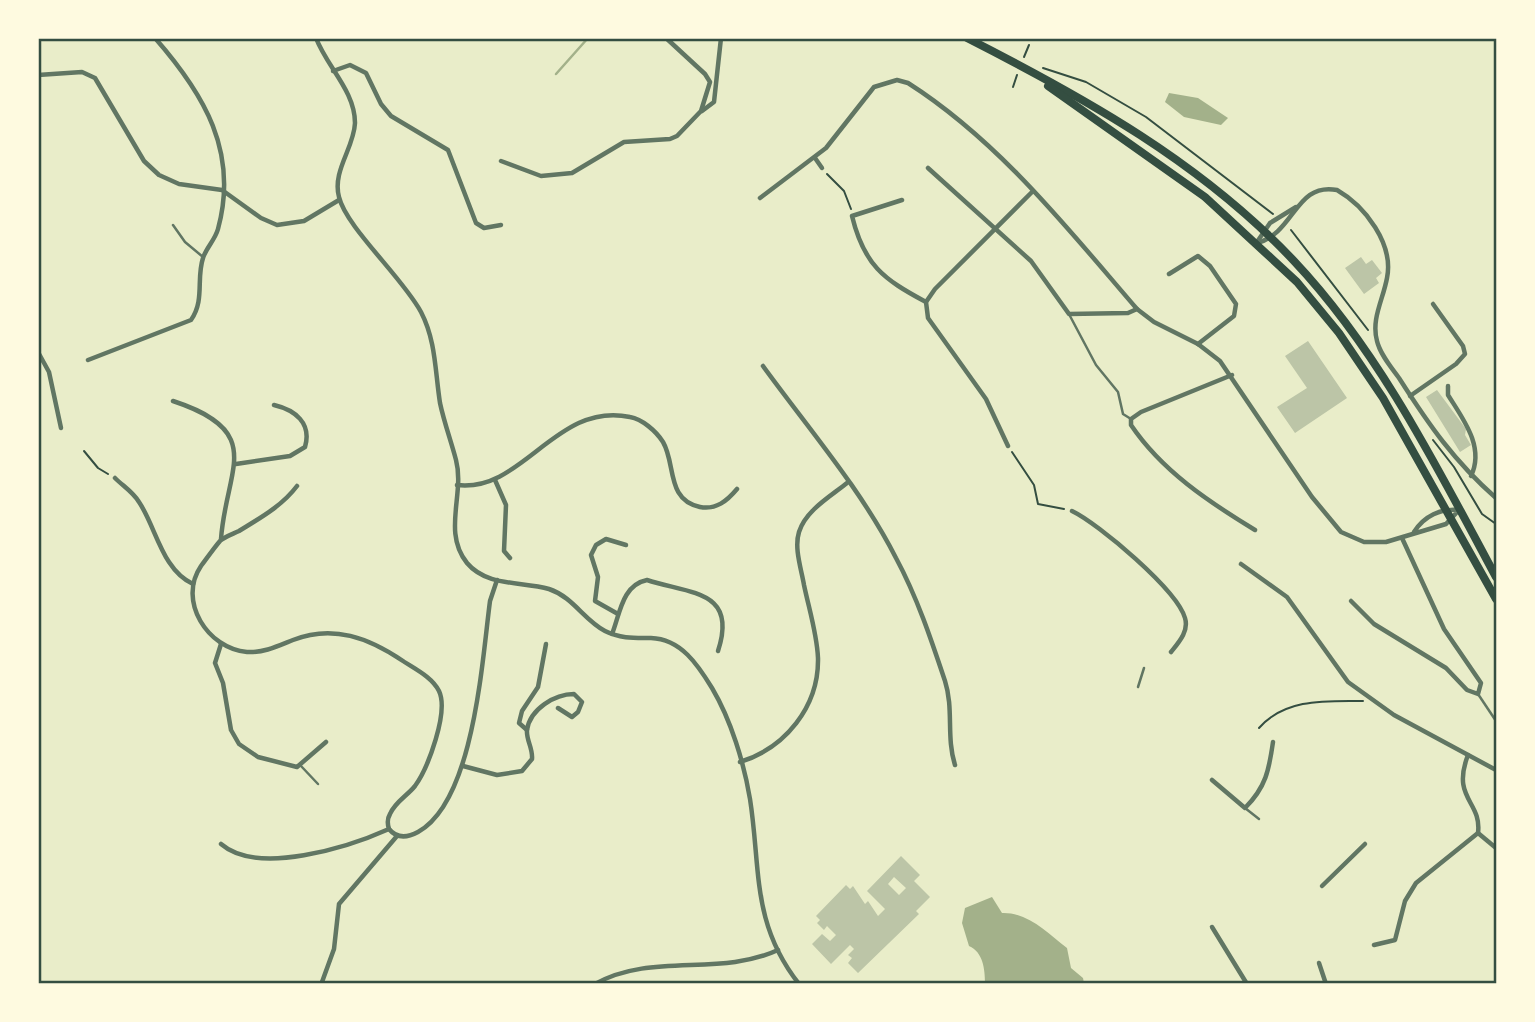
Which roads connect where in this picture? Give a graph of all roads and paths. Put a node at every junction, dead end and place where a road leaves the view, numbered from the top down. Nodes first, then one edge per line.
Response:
1 (155, 38) edge
2 (316, 38) edge
3 (666, 38) edge
4 (721, 38) edge
5 (967, 38) edge
6 (1015, 53) dead end
7 (1025, 59) dead end
8 (1035, 64) dead end
9 (333, 71) junction
10 (38, 75) edge
11 (1041, 80) junction
12 (701, 111) junction
13 (815, 158) junction
14 (501, 161) dead end
15 (822, 168) joint
16 (928, 168) dead end
17 (222, 190) junction
18 (1033, 191) junction
19 (760, 198) dead end
20 (340, 200) junction
21 (902, 201) dead end
22 (1297, 207) junction
23 (1274, 215) dead end
24 (852, 216) junction
25 (173, 225) dead end
26 (501, 225) dead end
27 (993, 229) junction
28 (1263, 231) junction
29 (1272, 239) junction
30 (1257, 243) junction
31 (203, 257) junction
32 (1170, 274) dead end
33 (926, 302) junction
34 (1433, 304) dead end
35 (1137, 309) junction
36 (1069, 314) junction
37 (1198, 344) junction
38 (38, 352) edge
39 (88, 360) dead end
40 (763, 366) dead end
41 (1231, 375) junction
42 (1448, 386) dead end
43 (1410, 396) junction
44 (173, 401) dead end
45 (274, 405) dead end
46 (1131, 419) junction
47 (61, 428) dead end
48 (1008, 446) joint
49 (84, 451) dead end
50 (236, 464) junction
51 (1471, 476) junction
52 (115, 478) joint
53 (495, 480) junction
54 (847, 483) junction
55 (457, 485) junction
56 (297, 486) dead end
57 (737, 489) dead end
58 (1496, 498) edge
59 (1446, 508) junction
60 (1459, 510) junction
61 (1072, 511) joint
62 (1452, 520) junction
63 (1255, 530) dead end
64 (1414, 532) junction
65 (1402, 538) junction
66 (221, 539) junction
67 (626, 545) dead end
68 (510, 558) dead end
69 (1241, 564) dead end
70 (1496, 577) edge
71 (497, 580) junction
72 (193, 584) junction
73 (1496, 599) edge
74 (1351, 601) dead end
75 (618, 614) junction
76 (612, 634) junction
77 (221, 644) junction
78 (546, 644) dead end
79 (718, 651) dead end
80 (1171, 652) dead end
81 (1144, 668) dead end
82 (1138, 687) dead end
83 (1478, 694) junction
84 (1378, 702) junction
85 (558, 708) dead end
86 (1496, 721) edge
87 (1259, 728) dead end
88 (527, 730) junction
89 (326, 742) dead end
90 (1273, 742) dead end
91 (1468, 755) junction
92 (740, 762) junction
93 (956, 765) dead end
94 (300, 766) junction
95 (463, 766) junction
96 (1496, 770) edge
97 (1212, 780) dead end
98 (318, 784) dead end
99 (1245, 808) junction
100 (1259, 819) dead end
101 (389, 829) junction
102 (1478, 833) junction
103 (397, 836) junction
104 (220, 844) dead end
105 (1365, 844) dead end
106 (1496, 848) edge
107 (1322, 886) dead end
108 (1212, 927) dead end
109 (1374, 945) dead end
110 (778, 950) junction
111 (1319, 962) dead end
112 (322, 982) edge
113 (595, 984) edge
114 (799, 984) edge
115 (1247, 984) edge
116 (1326, 984) edge

1 - 17 street
2 - 9 street
3 - 12 street
4 - 12 street
5 - 11 highway
6 - 7 path
8 - 23 path
9 - 20 street
9 - 26 street
10 - 17 street
11 - 28 highway
11 - 30 highway
12 - 14 street
13 - 15 street
13 - 18 street
13 - 19 street
15 - 24 path
16 - 27 street
17 - 20 street
17 - 31 street
18 - 27 street
18 - 35 street
20 - 55 street
21 - 24 street
22 - 28 street
22 - 29 street
22 - 43 street
24 - 33 street
25 - 31 lane
27 - 33 street
27 - 36 street
28 - 29 highway
28 - 30 street
29 - 30 street
29 - 60 highway
30 - 59 highway
31 - 39 street
32 - 37 street
33 - 48 street
34 - 43 street
35 - 36 street
35 - 37 street
36 - 46 lane
37 - 41 street
38 - 47 street
40 - 54 street
41 - 46 street
41 - 65 street
42 - 51 street
43 - 51 street
44 - 50 street
45 - 50 street
46 - 63 street
48 - 61 path
49 - 52 path
50 - 66 street
51 - 58 street
52 - 72 street
53 - 55 street
53 - 57 street
53 - 68 street
54 - 92 street
54 - 93 street
55 - 71 street
56 - 66 street
59 - 60 street
59 - 62 highway
59 - 64 street
60 - 62 street
60 - 70 highway
61 - 80 street
62 - 64 street
62 - 73 highway
64 - 65 street
65 - 83 street
66 - 72 street
67 - 75 street
69 - 84 street
71 - 76 street
71 - 95 street
72 - 77 street
74 - 83 street
75 - 76 street
75 - 79 street
76 - 92 street
77 - 94 street
77 - 101 street
78 - 88 street
81 - 82 lane
83 - 86 lane
84 - 87 path
84 - 91 street
85 - 88 street
88 - 95 street
89 - 94 street
90 - 99 street
91 - 96 street
91 - 102 street
92 - 110 street
94 - 98 lane
95 - 103 street
97 - 99 street
99 - 100 lane
101 - 103 street
101 - 104 street
102 - 106 street
102 - 109 street
103 - 112 street
105 - 107 street
108 - 115 street
110 - 113 street
110 - 114 street
111 - 116 street

